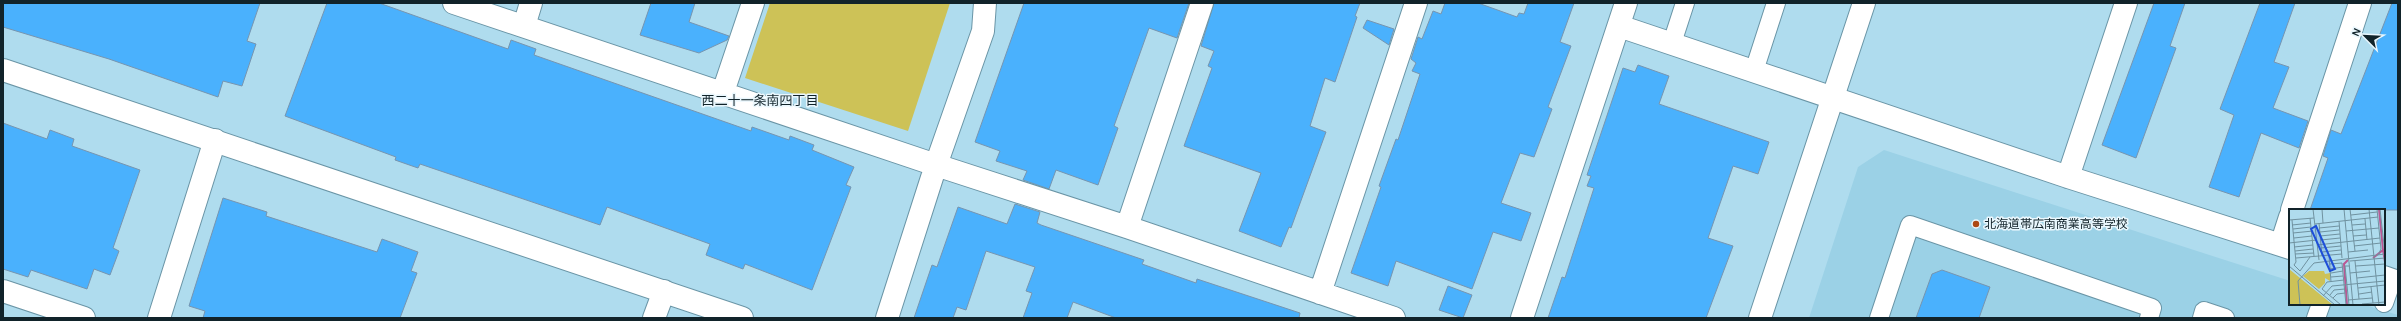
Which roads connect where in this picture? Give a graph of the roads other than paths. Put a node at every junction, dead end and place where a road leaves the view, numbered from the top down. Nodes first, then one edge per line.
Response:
1 (454, 3) edge
2 (531, 3) edge
3 (753, 3) edge
4 (986, 3) edge
5 (1202, 3) edge
6 (1416, 3) edge
7 (1626, 3) edge
8 (1685, 3) edge
9 (1776, 3) edge
10 (1864, 3) edge
11 (2126, 3) edge
12 (2360, 3) edge
13 (524, 26) junction
14 (1619, 26) junction
15 (1672, 43) junction
16 (3, 70) edge
17 (1754, 70) junction
18 (723, 92) junction
19 (1833, 98) junction
20 (215, 140) junction
21 (936, 165) junction
22 (2068, 177) junction
23 (2292, 209) edge
24 (2289, 223) edge
25 (1127, 227) junction
26 (2285, 246) edge
27 (2391, 280) edge
28 (3, 291) edge
29 (664, 291) junction
30 (1320, 293) junction
31 (2385, 300) edge
32 (2321, 305) edge
33 (2383, 305) edge
34 (84, 318) edge
35 (159, 318) edge
36 (654, 318) edge
37 (742, 318) edge
38 (887, 318) edge
39 (1394, 318) edge
40 (1522, 318) edge
41 (1760, 318) edge
42 (1879, 318) edge
43 (2149, 318) edge
44 (2202, 318) edge
45 (2225, 318) edge
46 (2316, 318) edge
47 (2379, 318) edge

1 - 13 street
2 - 13 street
3 - 18 street
4 - 21 street
5 - 25 street
6 - 30 street
7 - 14 street
8 - 15 lane
9 - 17 lane
10 - 19 street
11 - 22 street
12 - 23 street
13 - 18 street
14 - 15 street
14 - 40 street
15 - 17 street
16 - 20 street
17 - 19 street
18 - 21 street
19 - 22 street
19 - 41 street
20 - 29 street
20 - 35 street
21 - 25 street
21 - 38 street
22 - 26 street
24 - 26 street
25 - 30 street
27 - 31 lane
28 - 34 street
29 - 36 street
29 - 37 street
30 - 39 street
32 - 46 lane
33 - 47 lane
42 - 43 lane
44 - 45 lane

